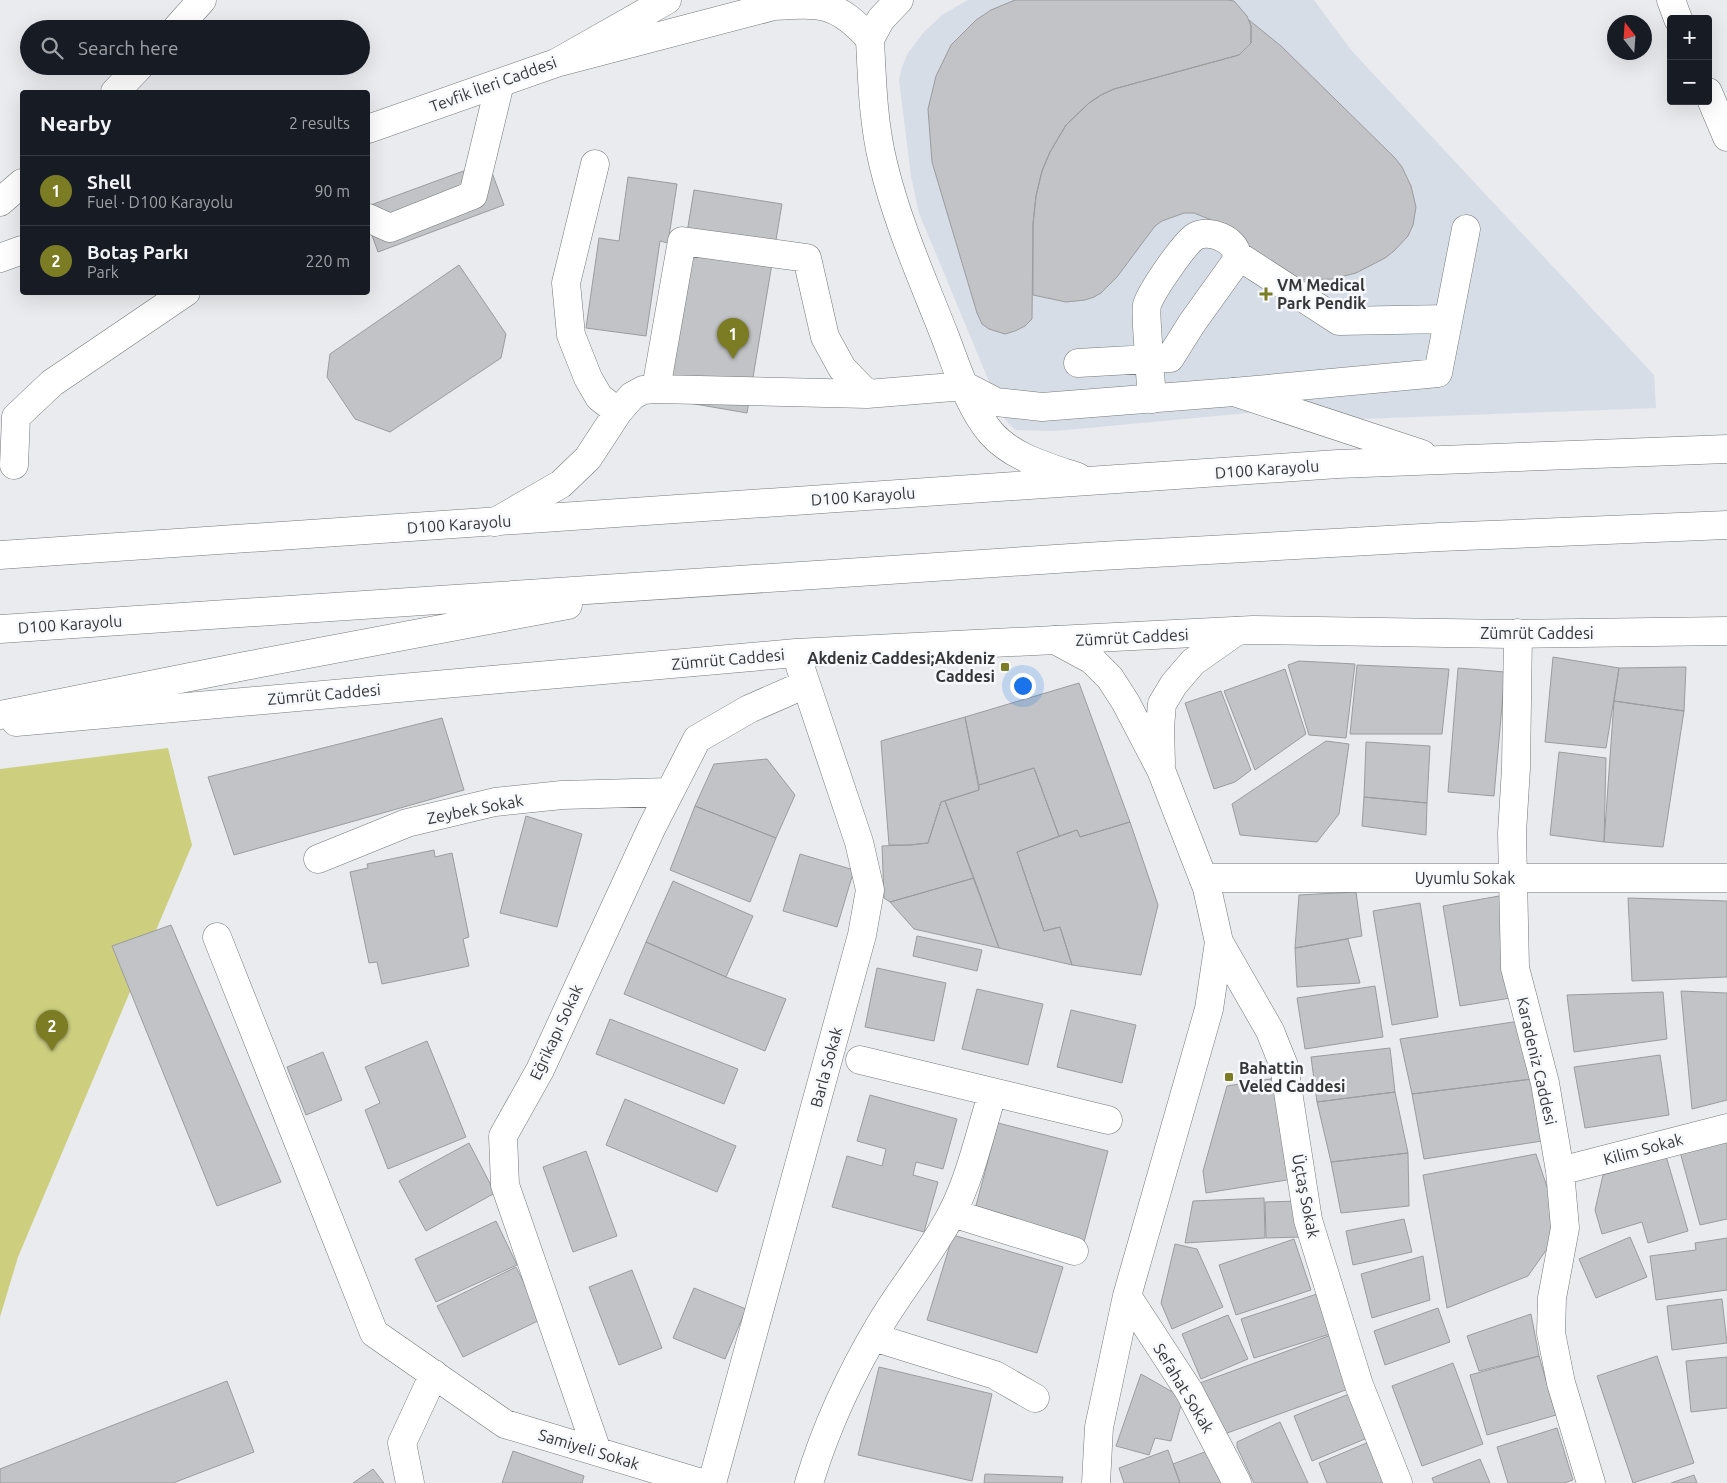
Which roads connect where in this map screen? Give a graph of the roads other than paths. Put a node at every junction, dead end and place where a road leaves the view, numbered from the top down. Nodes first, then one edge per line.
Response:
1 (202, 0) edge
2 (667, 0) edge
3 (899, 0) edge
4 (1671, 0) edge
5 (1677, 15) edge
6 (184, 20) edge
7 (870, 39) junction
8 (556, 63) junction
9 (131, 75) edge
10 (500, 83) junction
11 (117, 90) edge
12 (1712, 101) edge
13 (370, 129) edge
14 (1727, 137) edge
15 (595, 164) dead end
16 (20, 185) edge
17 (0, 202) edge
18 (370, 219) edge
19 (1466, 229) dead end
20 (20, 251) edge
21 (1237, 255) junction
22 (0, 258) edge
23 (182, 295) edge
24 (1448, 319) junction
25 (1149, 359) junction
26 (1078, 363) dead end
27 (965, 386) junction
28 (656, 389) junction
29 (1234, 392) junction
30 (867, 394) junction
31 (1152, 399) junction
32 (618, 412) junction
33 (1727, 449) edge
34 (1440, 460) junction
35 (14, 464) dead end
36 (1089, 481) junction
37 (495, 522) junction
38 (1727, 525) edge
39 (0, 555) edge
40 (692, 582) junction
41 (0, 629) edge
42 (1727, 631) edge
43 (1237, 632) junction
44 (1518, 633) junction
45 (1055, 640) junction
46 (796, 653) junction
47 (806, 684) junction
48 (0, 715) edge
49 (0, 723) edge
50 (1161, 770) junction
51 (670, 792) junction
52 (318, 859) dead end
53 (1203, 878) junction
54 (1513, 878) junction
55 (1727, 878) edge
56 (217, 936) dead end
57 (1219, 942) junction
58 (860, 1060) dead end
59 (993, 1092) junction
60 (1108, 1120) dead end
61 (1727, 1128) edge
62 (1560, 1171) junction
63 (952, 1213) junction
64 (1074, 1251) dead end
65 (1127, 1296) junction
66 (873, 1337) junction
67 (434, 1374) junction
68 (1035, 1398) dead end
69 (597, 1451) junction
70 (410, 1483) edge
71 (701, 1483) edge
72 (712, 1483) edge
73 (809, 1483) edge
74 (1096, 1483) edge
75 (1237, 1483) edge
76 (1398, 1483) edge
77 (1591, 1483) edge

1 - 6 main road
2 - 8 main road, Tevfik İleri Caddesi
3 - 7 main road
4 - 5 main road
7 - 8 main road
7 - 27 main road
8 - 10 main road, Tevfik İleri Caddesi
9 - 11 main road
10 - 13 main road, Tevfik İleri Caddesi
10 - 18 main road
12 - 14 main road
15 - 32 main road
16 - 17 main road
19 - 24 main road
20 - 22 main road
21 - 24 main road
21 - 25 main road
21 - 25 main road
23 - 35 main road
24 - 29 main road
25 - 26 main road
25 - 31 main road
27 - 30 main road
27 - 31 main road
27 - 36 main road
28 - 30 main road
28 - 30 main road
28 - 32 main road
29 - 31 main road
29 - 34 main road
32 - 37 main road
33 - 34 main road, D100 Karayolu
34 - 36 main road, D100 Karayolu
36 - 37 main road, D100 Karayolu
37 - 39 main road, D100 Karayolu
38 - 40 main road, D100 Karayolu
40 - 41 main road, D100 Karayolu
40 - 48 main road
42 - 44 main road, Zümrüt Caddesi
43 - 44 main road, Zümrüt Caddesi
43 - 45 main road, Zümrüt Caddesi
43 - 50 main road
44 - 54 main road, Karadeniz Caddesi
45 - 46 main road, Zümrüt Caddesi
45 - 50 main road
46 - 47 main road, Barla Sokak
46 - 49 main road, Zümrüt Caddesi
47 - 51 main road, Eğrikapı Sokak
47 - 72 main road, Barla Sokak
50 - 53 main road
51 - 52 main road, Zeybek Sokak
51 - 69 main road, Eğrikapı Sokak
53 - 54 main road, Uyumlu Sokak
53 - 57 main road
54 - 55 main road, Uyumlu Sokak
54 - 62 main road, Karadeniz Caddesi
56 - 67 main road, Samiyeli Sokak
57 - 65 main road
57 - 76 main road, Üçtaş Sokak
58 - 59 main road
59 - 60 main road
59 - 63 main road
61 - 62 main road, Kilim Sokak
62 - 77 main road, Karadeniz Caddesi
63 - 64 main road
63 - 66 main road
65 - 74 main road
65 - 75 main road, Sefahat Sokak
66 - 68 main road
66 - 73 main road
67 - 69 main road, Samiyeli Sokak
67 - 70 main road
69 - 71 main road, Samiyeli Sokak

